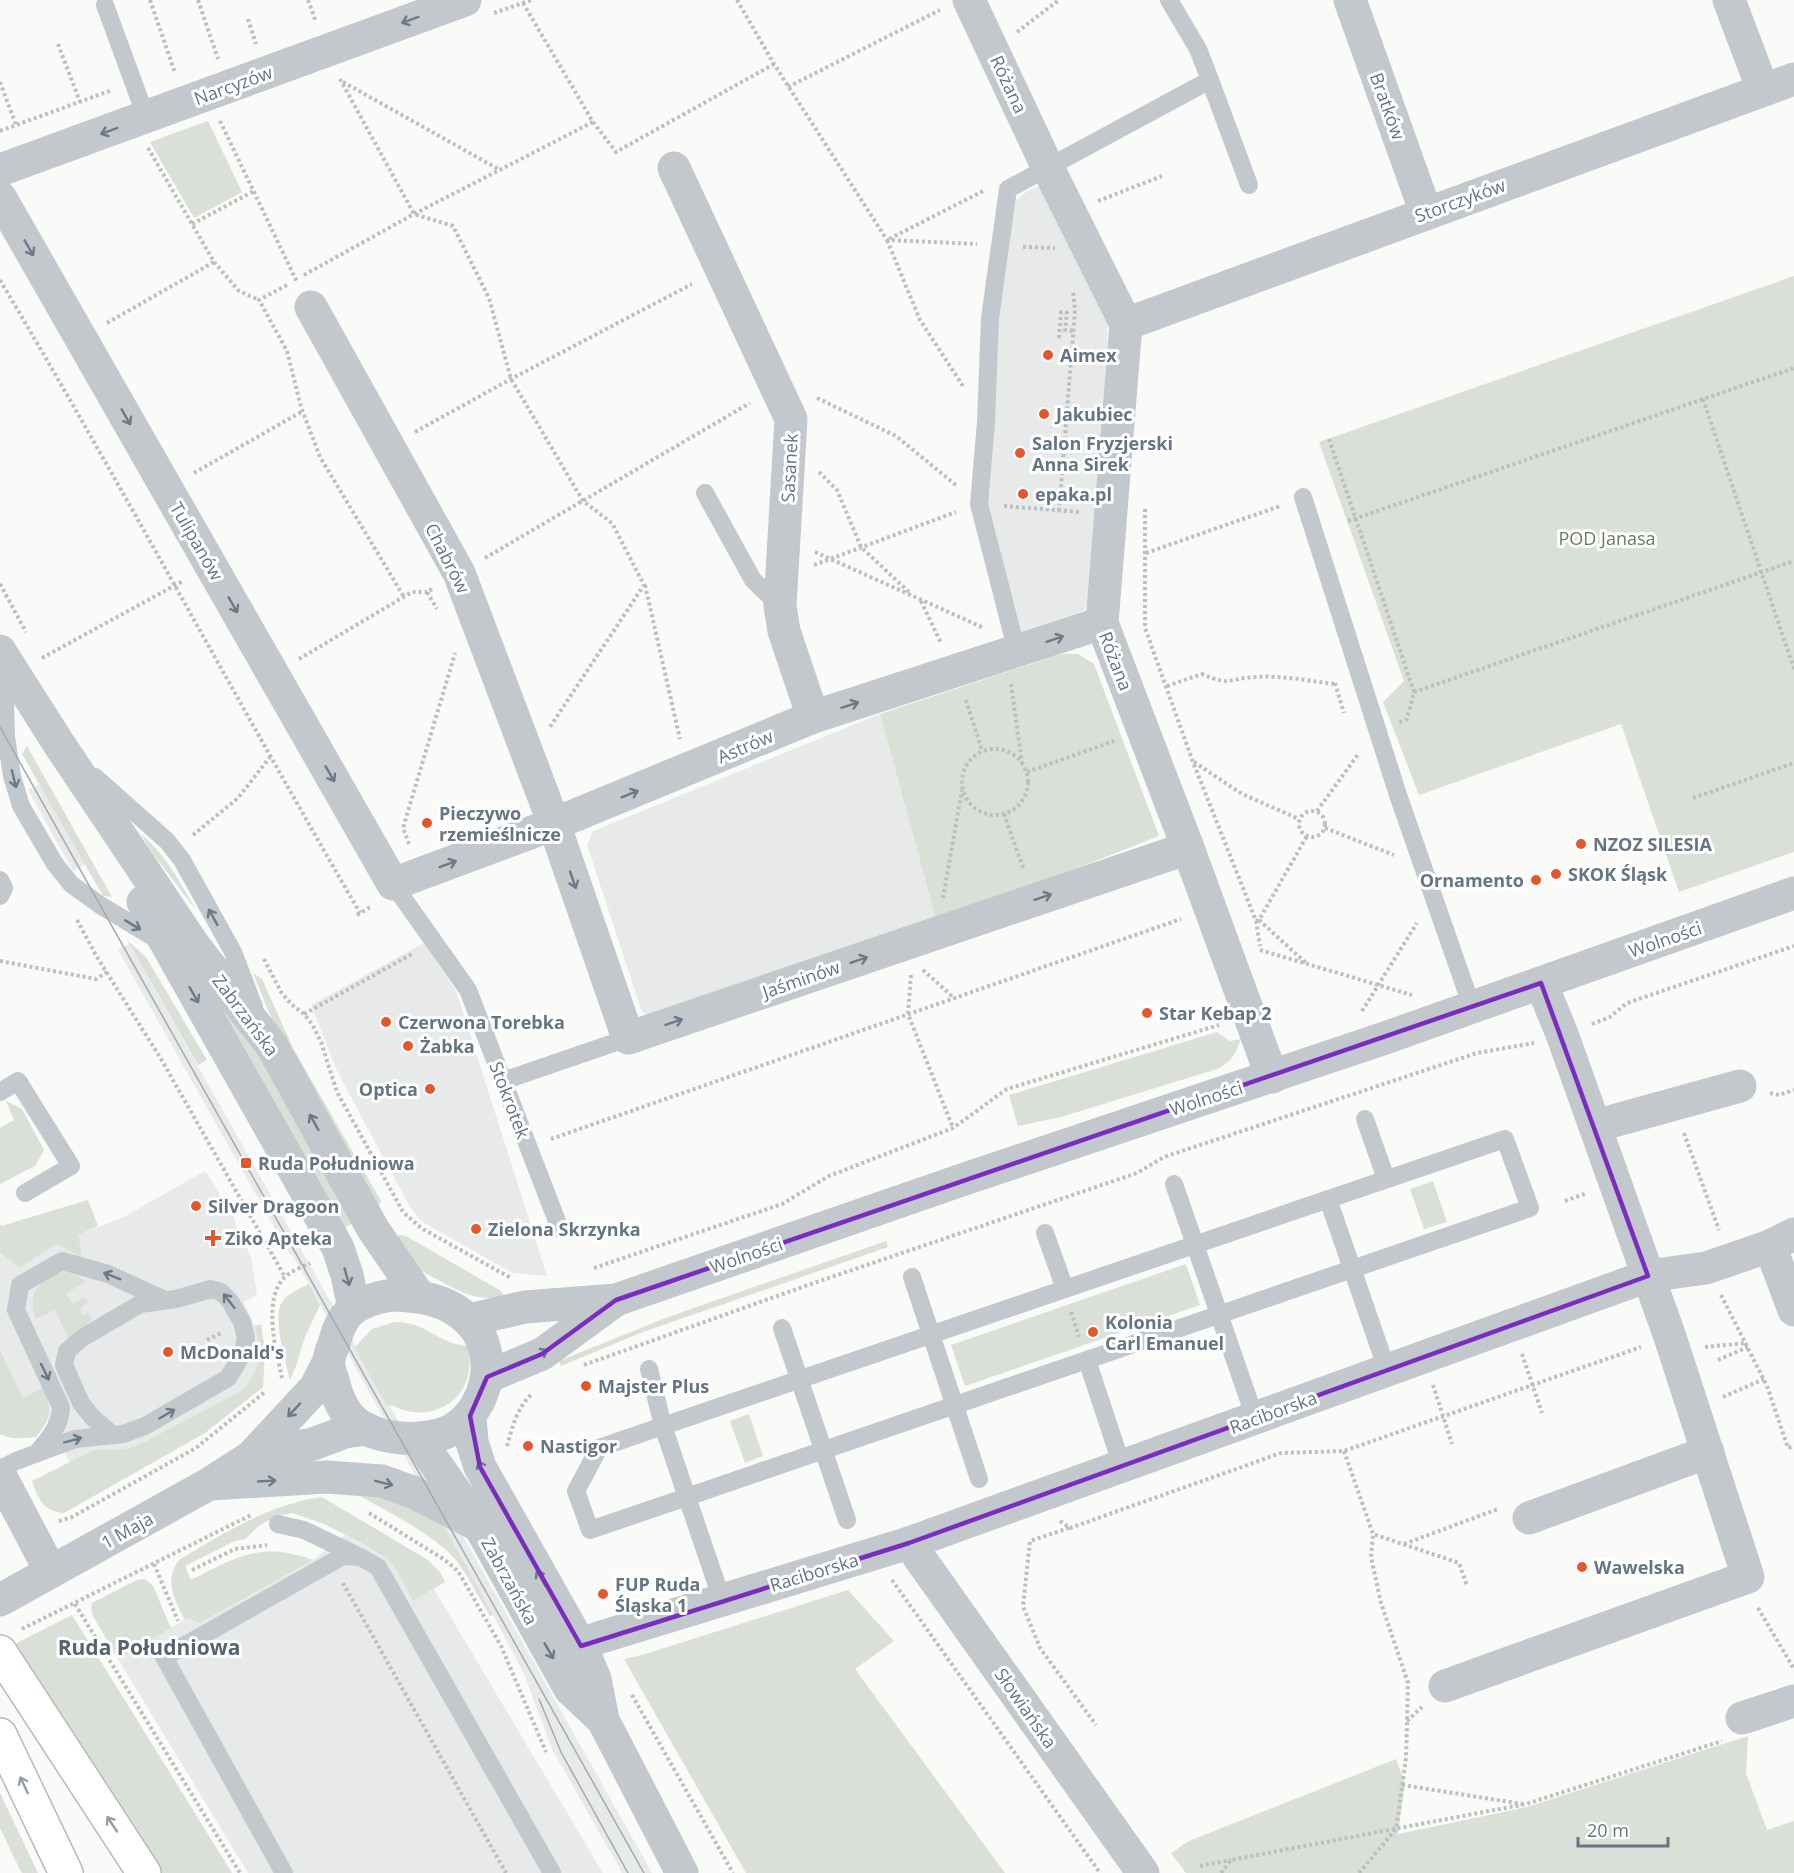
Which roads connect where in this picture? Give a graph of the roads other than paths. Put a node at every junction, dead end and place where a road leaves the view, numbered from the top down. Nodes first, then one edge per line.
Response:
1 (465, 0) edge
2 (1169, 0) edge
3 (1350, 0) edge
4 (1729, 0) edge
5 (105, 5) dead end
6 (955, 5) edge
7 (1794, 79) edge
8 (1210, 80) junction
9 (1763, 90) junction
10 (145, 128) junction
11 (674, 168) dead end
12 (1048, 168) junction
13 (0, 170) edge
14 (1249, 185) dead end
15 (0, 197) edge
16 (1426, 213) junction
17 (304, 293) road end
18 (1126, 324) junction
19 (705, 493) dead end
20 (1303, 497) road end
21 (781, 591) junction
22 (1102, 623) junction
23 (2, 654) edge
24 (1012, 654) junction
25 (813, 717) junction
26 (59, 744) junction
27 (554, 824) junction
28 (1188, 848) junction
29 (406, 879) junction
30 (0, 880) edge
31 (1794, 893) edge
32 (0, 896) edge
33 (165, 944) junction
34 (1541, 983) junction
35 (1472, 1007) junction
36 (628, 1038) junction
37 (1272, 1077) junction
38 (503, 1082) junction
39 (1740, 1086) dead end
40 (0, 1092) edge
41 (1365, 1119) dead end
42 (1595, 1126) junction
43 (1386, 1179) junction
44 (1174, 1184) dead end
45 (25, 1193) dead end
46 (1328, 1199) junction
47 (560, 1229) dead end
48 (1045, 1233) dead end
49 (1782, 1240) edge
50 (1195, 1245) junction
51 (1352, 1269) junction
52 (1648, 1276) junction
53 (912, 1278) dead end
54 (1065, 1289) junction
55 (419, 1296) junction
56 (165, 1300) junction
57 (616, 1300) junction
58 (354, 1308) junction
59 (1794, 1310) edge
60 (1219, 1315) junction
61 (469, 1320) junction
62 (782, 1328) dead end
63 (931, 1335) junction
64 (1087, 1360) junction
65 (328, 1363) junction
66 (649, 1369) dead end
67 (1387, 1370) junction
68 (487, 1377) junction
69 (800, 1380) junction
70 (955, 1406) junction
71 (470, 1416) junction
72 (1255, 1418) junction
73 (663, 1426) junction
74 (367, 1429) junction
75 (113, 1435) junction
76 (419, 1440) junction
77 (824, 1450) junction
78 (1708, 1452) junction
79 (35, 1454) junction
80 (251, 1456) junction
81 (1122, 1466) junction
82 (0, 1469) edge
83 (0, 1475) edge
84 (979, 1479) dead end
85 (209, 1484) junction
86 (687, 1497) junction
87 (1529, 1518) road end
88 (848, 1520) dead end
89 (278, 1524) dead end
90 (480, 1527) junction
91 (909, 1543) junction
92 (360, 1557) junction
93 (51, 1572) junction
94 (10, 1595) edge
95 (722, 1600) junction
96 (590, 1642) junction
97 (0, 1652) edge
98 (1445, 1686) dead end
99 (1794, 1701) edge
100 (603, 1720) junction
101 (1734, 1729) road end
102 (0, 1735) edge
103 (66, 1873) edge
104 (144, 1873) edge
105 (284, 1873) edge
106 (552, 1873) edge
107 (682, 1873) edge
108 (1143, 1873) edge

1 -> 10 street, Narcyzów
2 - 8 lane
3 - 16 street, Bratków
4 - 9 street
5 - 10 lane
6 - 12 street, Różana
7 - 9 street, Storczyków
8 - 12 lane
8 - 14 lane
9 - 16 street, Storczyków
10 -> 13 street, Narcyzów
11 - 21 street, Sasanek
12 - 18 street, Różana
12 - 24 lane
15 -> 29 street, Tulipanów
16 - 18 street, Storczyków
17 - 27 street, Chabrów
18 - 22 street, Różana
19 - 21 lane
20 - 35 lane
21 - 25 street, Sasanek
24 -> 22 street, Astrów
22 - 28 street, Różana
23 - 26 street, Zabrzańska
23 -> 33 lane
25 -> 24 street, Astrów
27 -> 25 street, Astrów
26 - 33 street, Zabrzańska
55 -> 26 street, Zabrzańska
29 -> 27 street, Astrów
27 -> 36 street
36 -> 28 street, Jaśminów
28 - 37 street, Różana
29 - 38 lane, Stokrotek
30 - 32 lane
31 - 34 street, Wolności
33 -> 58 street, Zabrzańska
34 - 35 street, Wolności
34 - 42 street
35 - 37 street, Wolności
36 - 38 lane
37 - 57 street, Wolności
38 - 47 lane, Stokrotek
39 - 42 street
40 - 45 lane
41 - 43 lane
42 - 52 street
43 - 46 lane
43 - 51 lane
44 - 50 lane
46 - 50 lane
46 - 51 lane
48 - 54 lane
49 - 52 street
49 - 59 street
50 - 54 lane
50 - 60 lane
51 - 60 lane
51 - 67 lane
52 - 67 street, Raciborska
52 - 78 street
53 - 63 lane
54 - 63 lane
55 - 58 street
55 - 61 street
56 - 75 lane
75 -> 56 lane
56 -> 79 lane
57 - 61 street, Wolności
68 -> 57 street, Wolności
58 - 65 street
60 - 64 lane
60 - 72 lane
61 - 68 street
62 - 69 lane
63 - 69 lane
63 - 70 lane
64 - 70 lane
64 - 81 lane
65 - 74 street
65 -> 80 street, 1 Maja
66 - 73 lane
67 - 72 street, Raciborska
68 - 71 street
69 - 73 lane
69 - 77 lane
70 - 77 lane
70 - 84 lane
71 - 76 street
96 -> 71 street, Zabrzańska
72 - 81 street, Raciborska
73 - 86 lane
73 - 86 lane
74 - 76 street
74 - 80 street, 1 Maja
79 -> 75 lane
76 - 90 street, Zabrzańska
77 - 86 lane
77 - 88 lane
78 - 87 street
78 - 98 street
79 - 82 lane
80 - 85 street, 1 Maja
81 - 91 street, Raciborska
83 - 93 street
85 -> 90 street
85 - 93 street, 1 Maja
86 - 95 lane
89 - 92 lane
90 -> 100 street, Zabrzańska
91 - 95 street, Raciborska
91 - 108 street, Słowiańska
92 - 105 lane
92 - 106 lane
93 - 94 street, 1 Maja
95 - 96 street, Raciborska
96 - 100 street, Zabrzańska
104 -> 97 main road
99 - 101 street
100 - 107 street, Zabrzańska
103 -> 102 main road

